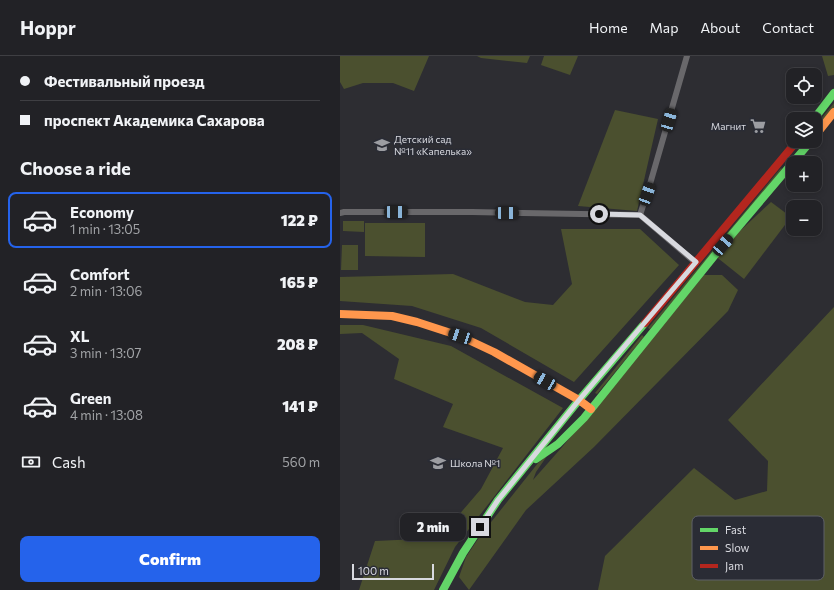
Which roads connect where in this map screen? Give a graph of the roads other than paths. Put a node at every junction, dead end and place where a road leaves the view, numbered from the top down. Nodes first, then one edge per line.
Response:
1 (688, 56) edge
2 (834, 93) edge
3 (819, 112) edge
4 (834, 112) edge
5 (822, 127) edge
6 (790, 148) edge
7 (805, 148) edge
8 (798, 156) edge
9 (780, 161) junction
10 (786, 166) edge
11 (786, 170) edge
12 (340, 213) edge
13 (640, 215) junction
14 (714, 240) junction
15 (723, 245) junction
16 (696, 262) junction
17 (340, 314) edge
18 (640, 328) junction
19 (649, 336) junction
20 (579, 400) junction
21 (591, 409) junction
22 (529, 464) junction
23 (443, 590) edge

1 - 13 street
2 - 3 street
4 - 5 street
6 - 9 street
7 - 8 street
9 - 10 street
9 - 14 street
11 - 15 street
12 - 13 street
13 - 16 street
14 - 15 street
14 - 16 street
15 - 19 street
16 - 18 street
17 - 20 street
18 - 19 street
18 - 20 street
19 - 21 street
20 - 21 street
20 - 22 street
21 - 22 street
22 - 23 street

